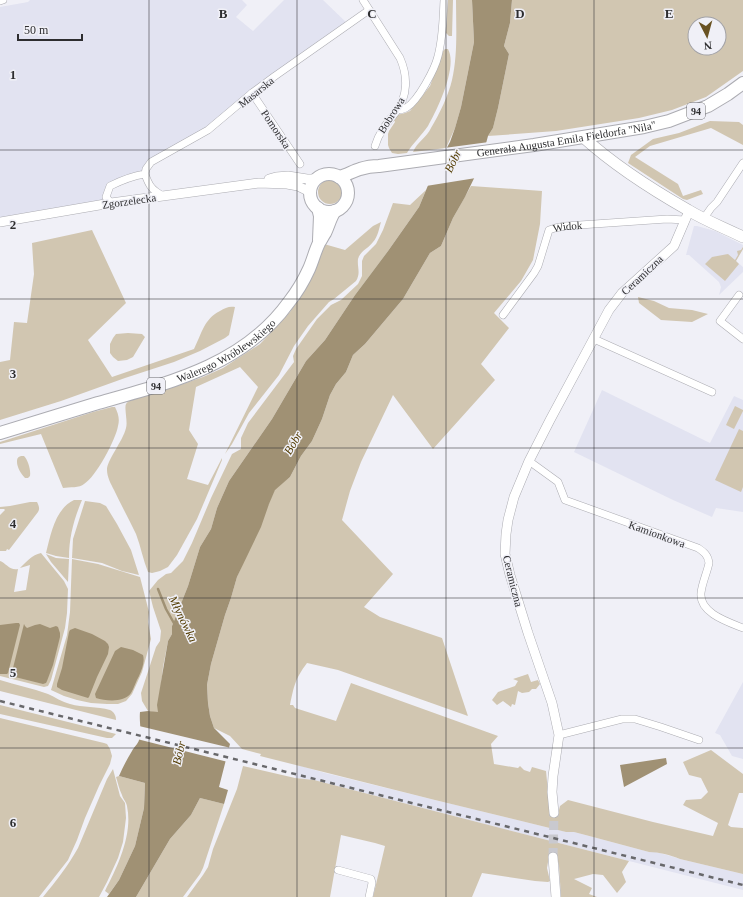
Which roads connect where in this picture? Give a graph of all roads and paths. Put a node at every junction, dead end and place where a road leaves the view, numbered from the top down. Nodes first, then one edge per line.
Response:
1 (363, 0) edge
2 (444, 0) edge
3 (370, 10) junction
4 (743, 84) edge
5 (252, 93) junction
6 (397, 110) junction
7 (583, 137) junction
8 (375, 146) dead end
9 (743, 163) edge
10 (300, 164) dead end
11 (380, 166) junction
12 (145, 174) junction
13 (339, 177) junction
14 (317, 179) junction
15 (259, 183) junction
16 (348, 190) junction
17 (310, 194) junction
18 (163, 196) junction
19 (111, 203) junction
20 (318, 208) junction
21 (335, 211) junction
22 (687, 215) junction
23 (704, 218) junction
24 (0, 222) edge
25 (741, 234) edge
26 (319, 244) junction
27 (739, 295) dead end
28 (503, 315) dead end
29 (594, 339) junction
30 (743, 339) edge
31 (712, 392) dead end
32 (0, 433) edge
33 (529, 462) junction
34 (743, 628) edge
35 (559, 735) junction
36 (699, 740) dead end
37 (554, 813) tunnel mouth
38 (553, 857) tunnel mouth
39 (338, 870) dead end
40 (369, 897) edge
41 (556, 897) edge

1 - 3 street, Bobrowa
2 - 6 street
3 - 5 street, Masarska
3 - 6 street, Bobrowa
4 - 7 main road, Generała Augusta Emila Fieldorfa "Nila" / 94
5 - 10 street, Pomorska
5 - 12 street, Masarska
6 - 8 street, Bobrowa
7 - 11 main road, Generała Augusta Emila Fieldorfa "Nila" / 94
7 - 22 main road, Widok
9 - 23 street
11 - 13 main road, Generała Augusta Emila Fieldorfa "Nila" / 94
11 - 16 main road, Generała Augusta Emila Fieldorfa "Nila" / 94
12 - 18 street
12 - 19 street
13 - 14 main road, 94
13 - 16 main road
14 - 15 street, Zgorzelecka
14 - 17 main road
15 - 17 street, Zgorzelecka
15 - 18 street, Zgorzelecka
16 - 21 main road, 94
17 - 20 main road, 94
18 - 19 street, Zgorzelecka
19 - 24 street, Zgorzelecka
20 - 21 main road
20 - 26 main road, Walerego Wróblewskiego / 94
21 - 26 main road, Walerego Wróblewskiego / 94
22 - 23 main road, Widok
22 - 28 street, Widok
22 - 29 street, Ceramiczna
23 - 25 main road, Widok
26 - 32 main road, Walerego Wróblewskiego / 94
27 - 30 street
29 - 31 street
29 - 33 street, Ceramiczna
33 - 34 street, Kamionkowa
33 - 35 street, Ceramiczna
35 - 36 street
35 - 37 street, Ceramiczna
38 - 41 street
39 - 40 street

